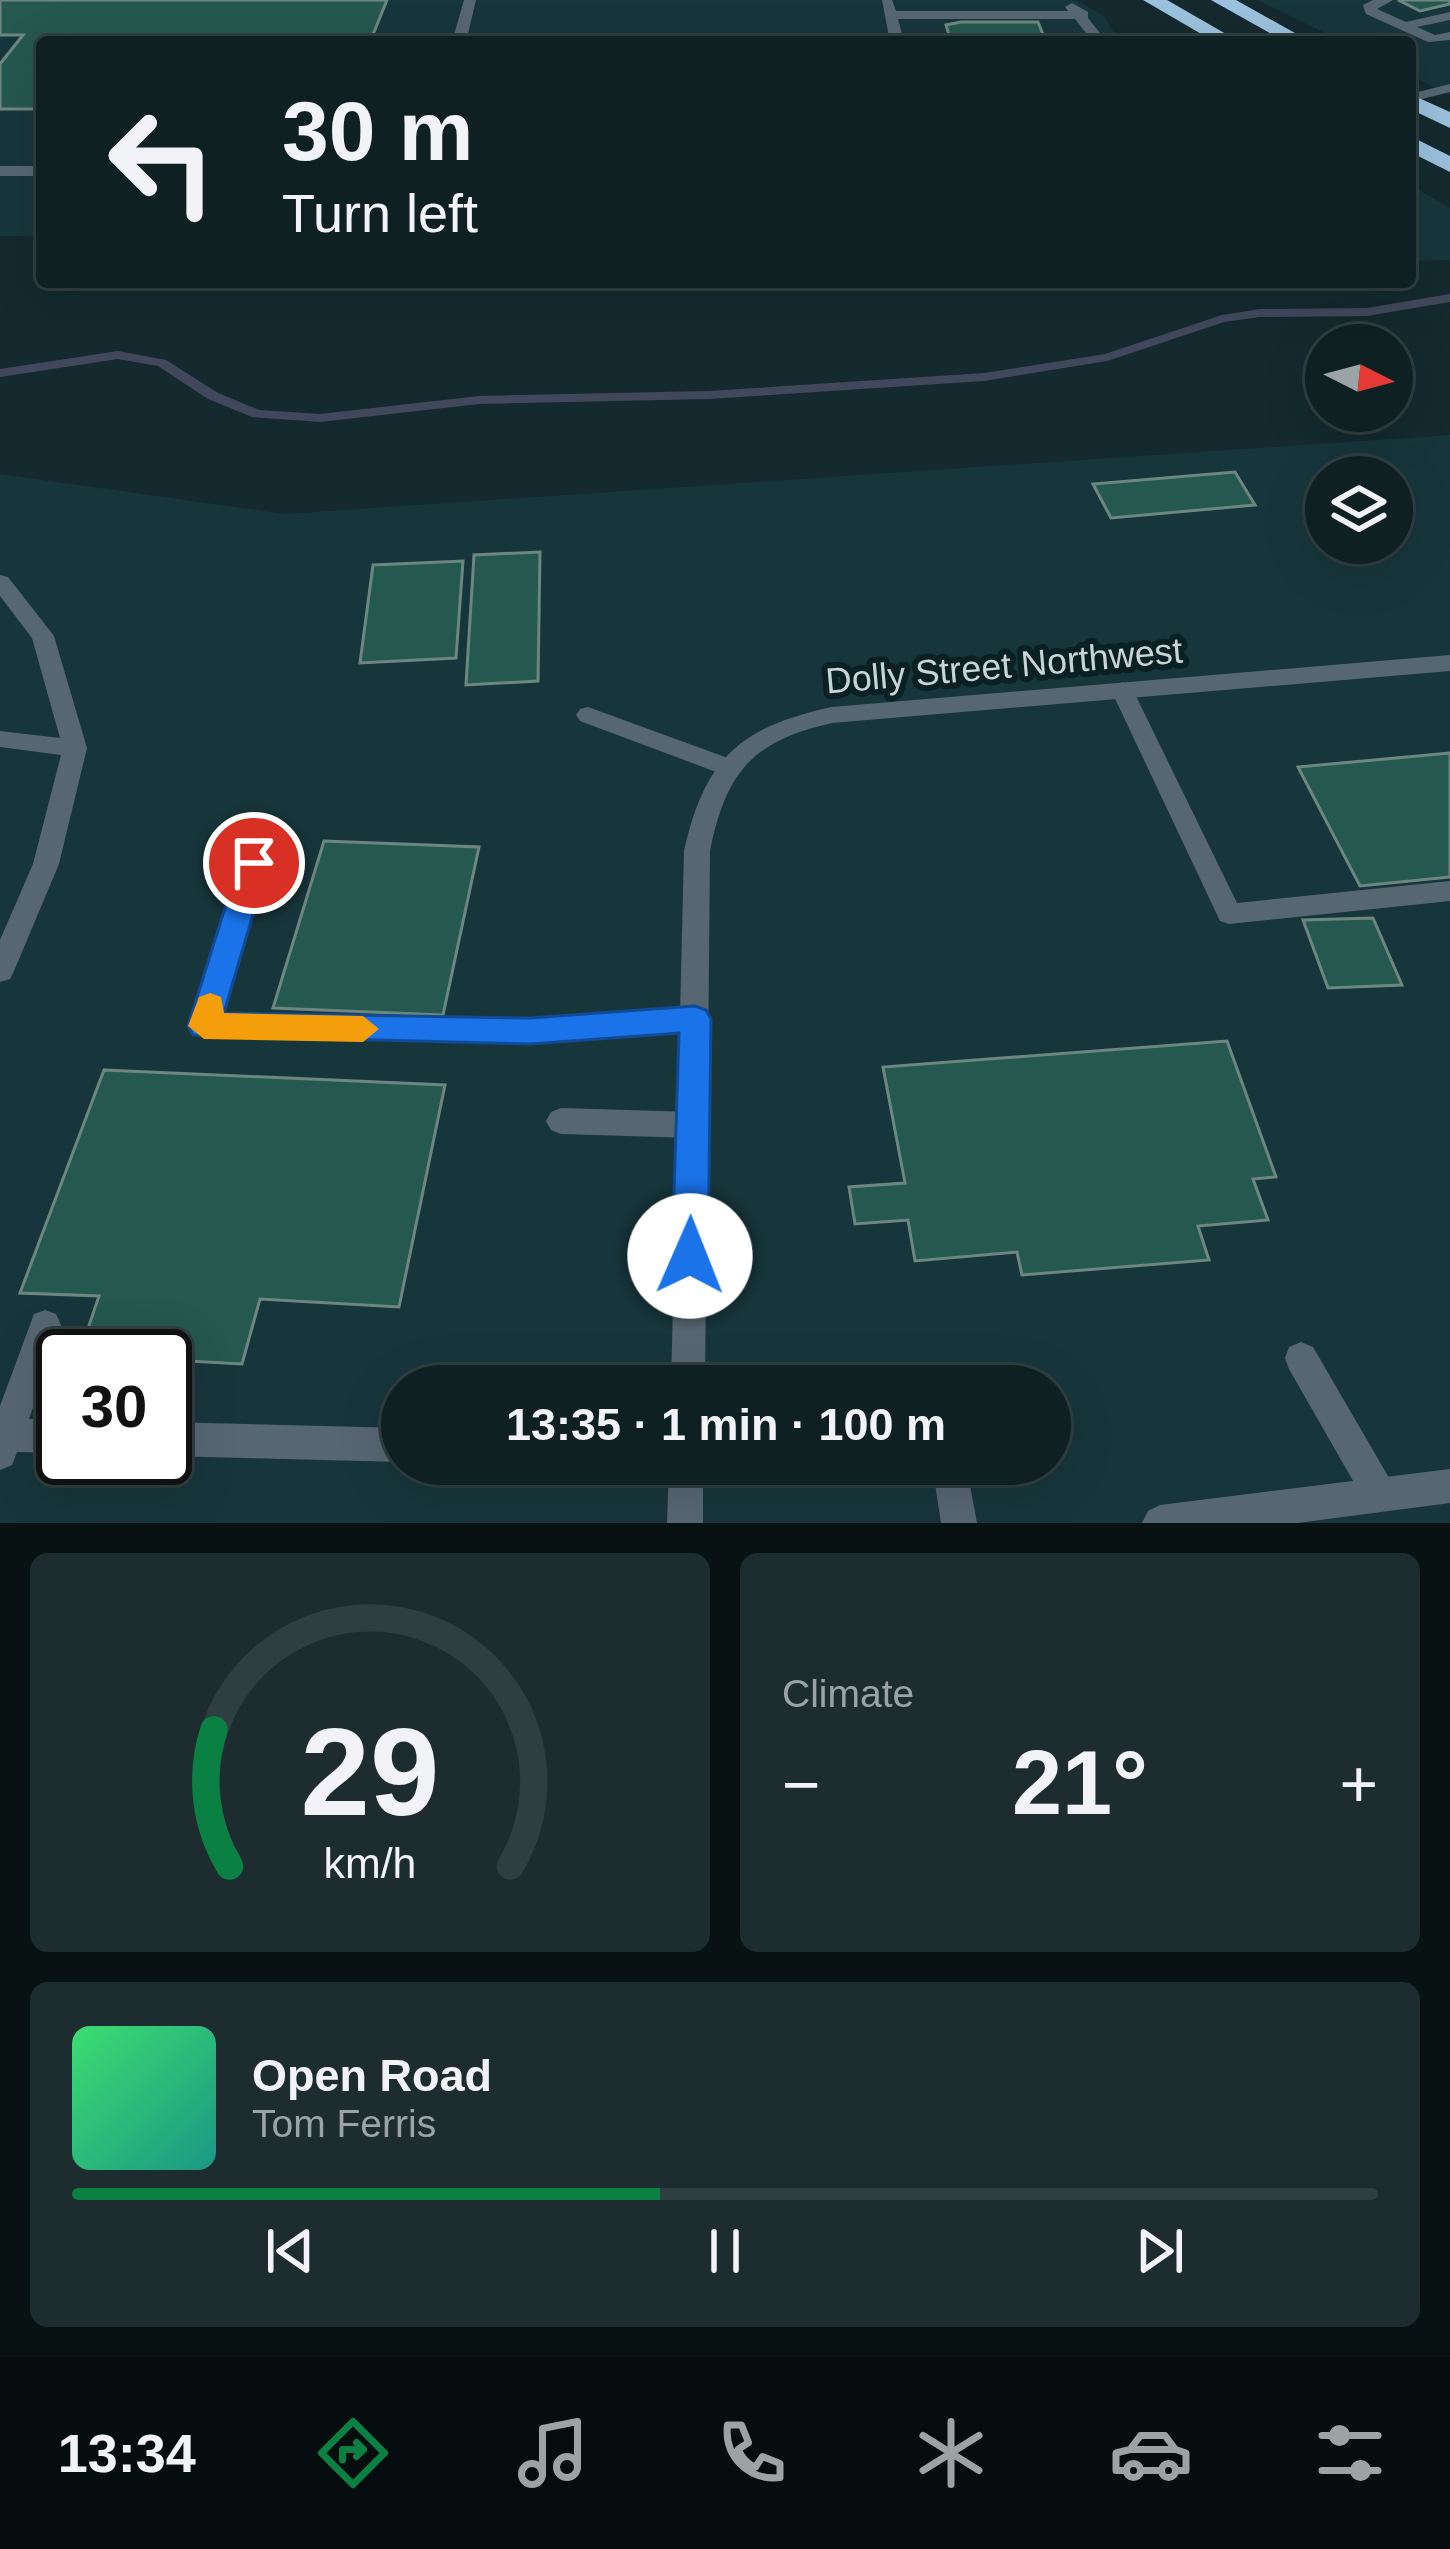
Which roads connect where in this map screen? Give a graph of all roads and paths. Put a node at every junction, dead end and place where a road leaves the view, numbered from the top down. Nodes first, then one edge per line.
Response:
1 (470, 0) edge
2 (1153, 0) edge
3 (1387, 0) edge
4 (1228, 1) edge
5 (888, 6) edge
6 (1070, 6) edge
7 (1450, 16) edge
8 (1404, 26) junction
9 (461, 36) edge
10 (896, 36) edge
11 (1096, 36) edge
12 (1219, 36) edge
13 (1289, 36) edge
14 (1450, 38) edge
15 (1450, 88) edge
16 (1416, 97) edge
17 (1416, 102) edge
18 (1450, 121) edge
19 (1416, 146) edge
20 (1450, 165) edge
21 (0, 171) edge
22 (36, 171) edge
23 (0, 582) edge
24 (1450, 663) edge
25 (1122, 690) junction
26 (588, 716) dead end
27 (0, 739) edge
28 (75, 748) junction
29 (727, 767) junction
30 (254, 863) dead end
31 (1450, 891) edge
32 (0, 971) edge
33 (695, 1019) junction
34 (561, 1121) dead end
35 (692, 1125) junction
36 (45, 1325) dead end
37 (1301, 1358) dead end
38 (688, 1365) edge
39 (36, 1440) edge
40 (192, 1440) edge
41 (3, 1444) edge
42 (381, 1444) edge
43 (686, 1485) edge
44 (953, 1485) edge
45 (1450, 1486) edge
46 (1380, 1495) junction
47 (1245, 1518) edge
48 (685, 1523) edge
49 (959, 1523) edge
50 (1160, 1523) edge

1 - 9 street
2 - 12 highway
3 - 8 street
4 - 13 highway
5 - 6 street
5 - 6 street
5 - 10 street
6 - 11 street
7 - 8 street
8 - 14 street
15 - 16 street
17 - 18 highway
19 - 20 highway
21 - 22 street
23 - 28 street
24 - 25 street, Dolly Street Northwest
25 - 29 street, Dolly Street Northwest
25 - 31 street
26 - 29 street
27 - 28 street
28 - 32 street
29 - 33 street
30 - 33 street
33 - 35 street
34 - 35 street
35 - 38 street
36 - 41 street
37 - 46 street
39 - 41 street
40 - 42 street
43 - 48 street
44 - 49 street
45 - 46 street
46 - 47 street
47 - 50 street

